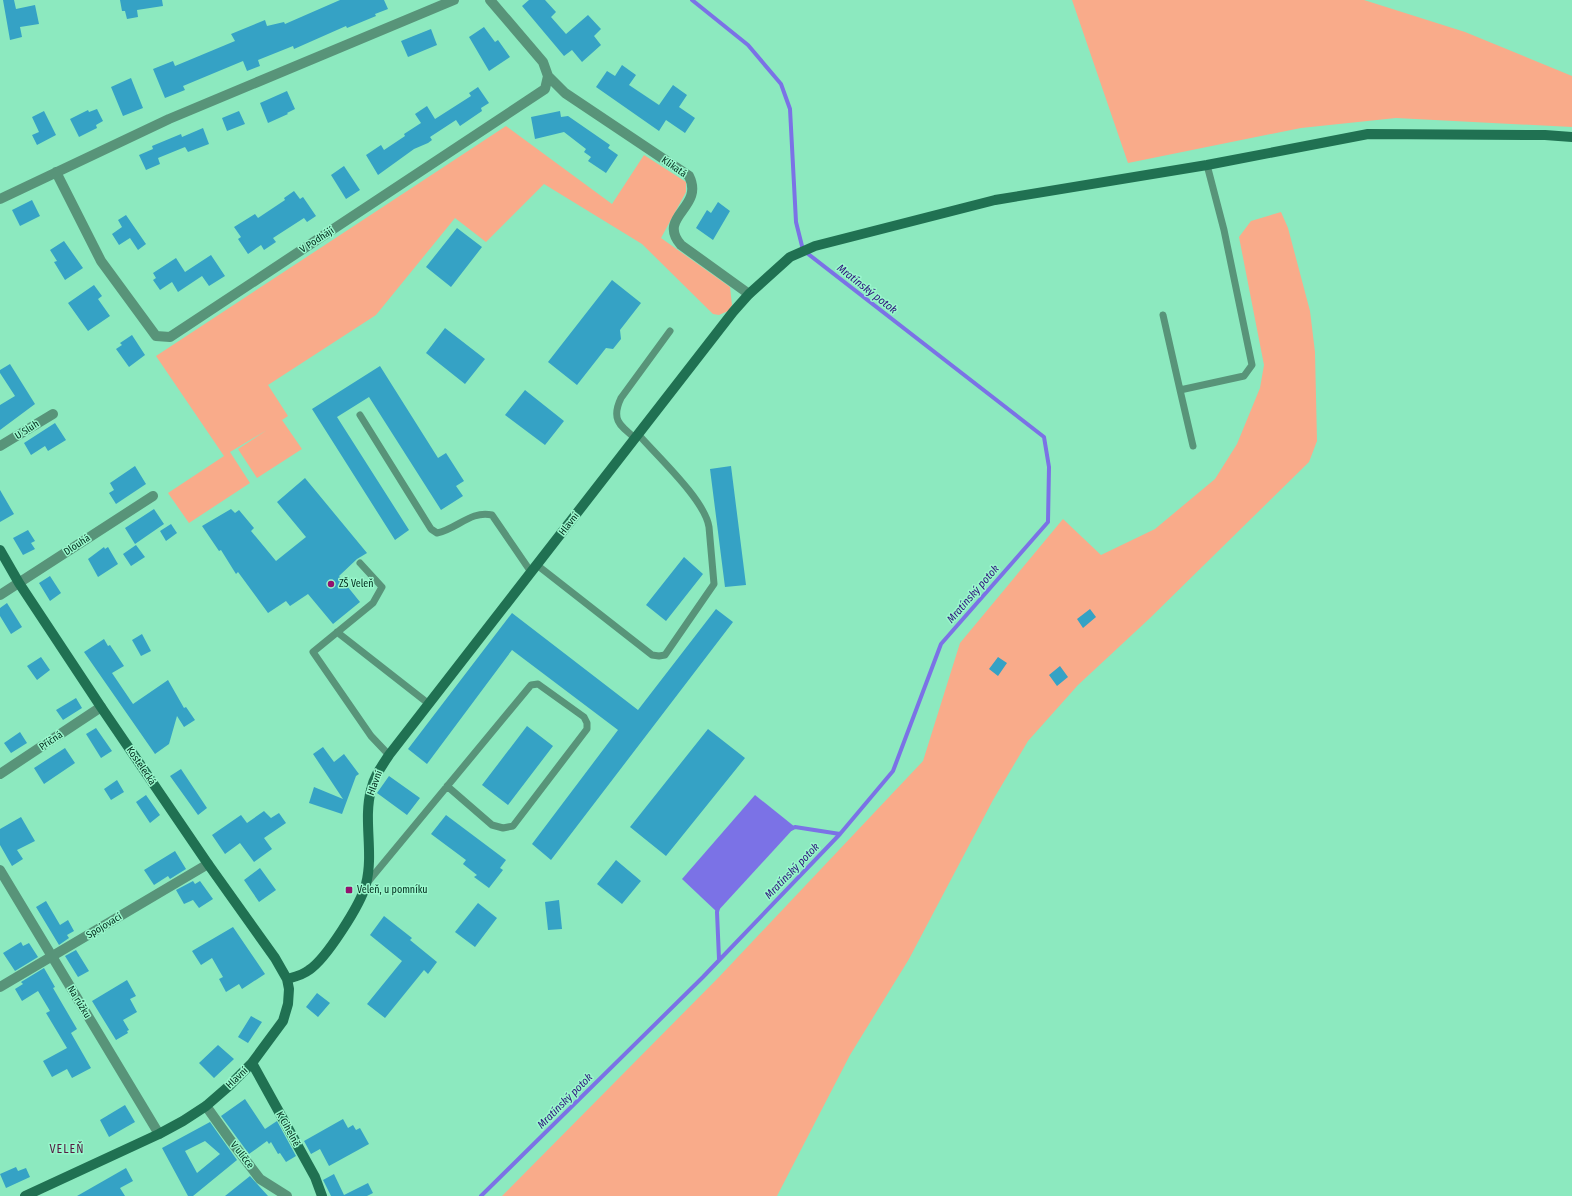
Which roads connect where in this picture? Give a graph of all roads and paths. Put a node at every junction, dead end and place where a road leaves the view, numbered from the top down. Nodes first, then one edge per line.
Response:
1 (454, 0) edge
2 (490, 0) edge
3 (548, 76) junction
4 (1572, 137) edge
5 (1207, 165) junction
6 (56, 172) junction
7 (0, 199) edge
8 (749, 294) junction
9 (1162, 315) dead end
10 (670, 331) dead end
11 (1180, 390) junction
12 (53, 414) dead end
13 (360, 415) dead end
14 (637, 436) junction
15 (0, 446) edge
16 (1193, 446) dead end
17 (153, 496) dead end
18 (0, 550) edge
19 (360, 563) dead end
20 (534, 568) junction
21 (19, 582) junction
22 (0, 594) edge
23 (337, 632) junction
24 (428, 704) junction
25 (101, 707) junction
26 (389, 755) junction
27 (0, 774) edge
28 (447, 786) junction
29 (208, 864) junction
30 (0, 870) edge
31 (366, 884) junction
32 (52, 957) junction
33 (287, 979) junction
34 (0, 987) edge
35 (252, 1063) junction
36 (206, 1106) junction
37 (159, 1134) junction
38 (24, 1196) edge
39 (287, 1196) edge
40 (322, 1196) edge

1 - 6 street
2 - 3 street
3 - 6 street, V Podhájí
3 - 8 street, Klikatá
4 - 5 street, Hlavní
5 - 8 street, Hlavní
5 - 11 lane
6 - 7 street
8 - 14 street, Hlavní
9 - 11 lane
10 - 14 lane
11 - 16 lane
12 - 15 street, U Sluh
13 - 20 lane
14 - 20 street, Hlavní
14 - 20 lane
17 - 21 street, Dlouhá
18 - 21 street, Kostelecká
19 - 23 lane
20 - 24 street, Hlavní
21 - 22 street, Dlouhá
21 - 25 street, Kostelecká
23 - 24 lane
23 - 26 lane
24 - 26 street, Hlavní
25 - 27 street, Příčná
25 - 29 street, Kostelecká
26 - 31 street, Hlavní
28 - 28 lane
28 - 31 lane
29 - 32 street, Spojovací
29 - 33 street, Kostelecká
30 - 32 street, Na růžku
31 - 33 street, Hlavní
32 - 34 street, Spojovací
32 - 37 street, Na růžku
33 - 35 street, Hlavní
35 - 36 street, Hlavní
35 - 40 street, K Cihelně
36 - 37 street, Hlavní
36 - 39 street, V uličce
37 - 38 street, Hlavní

